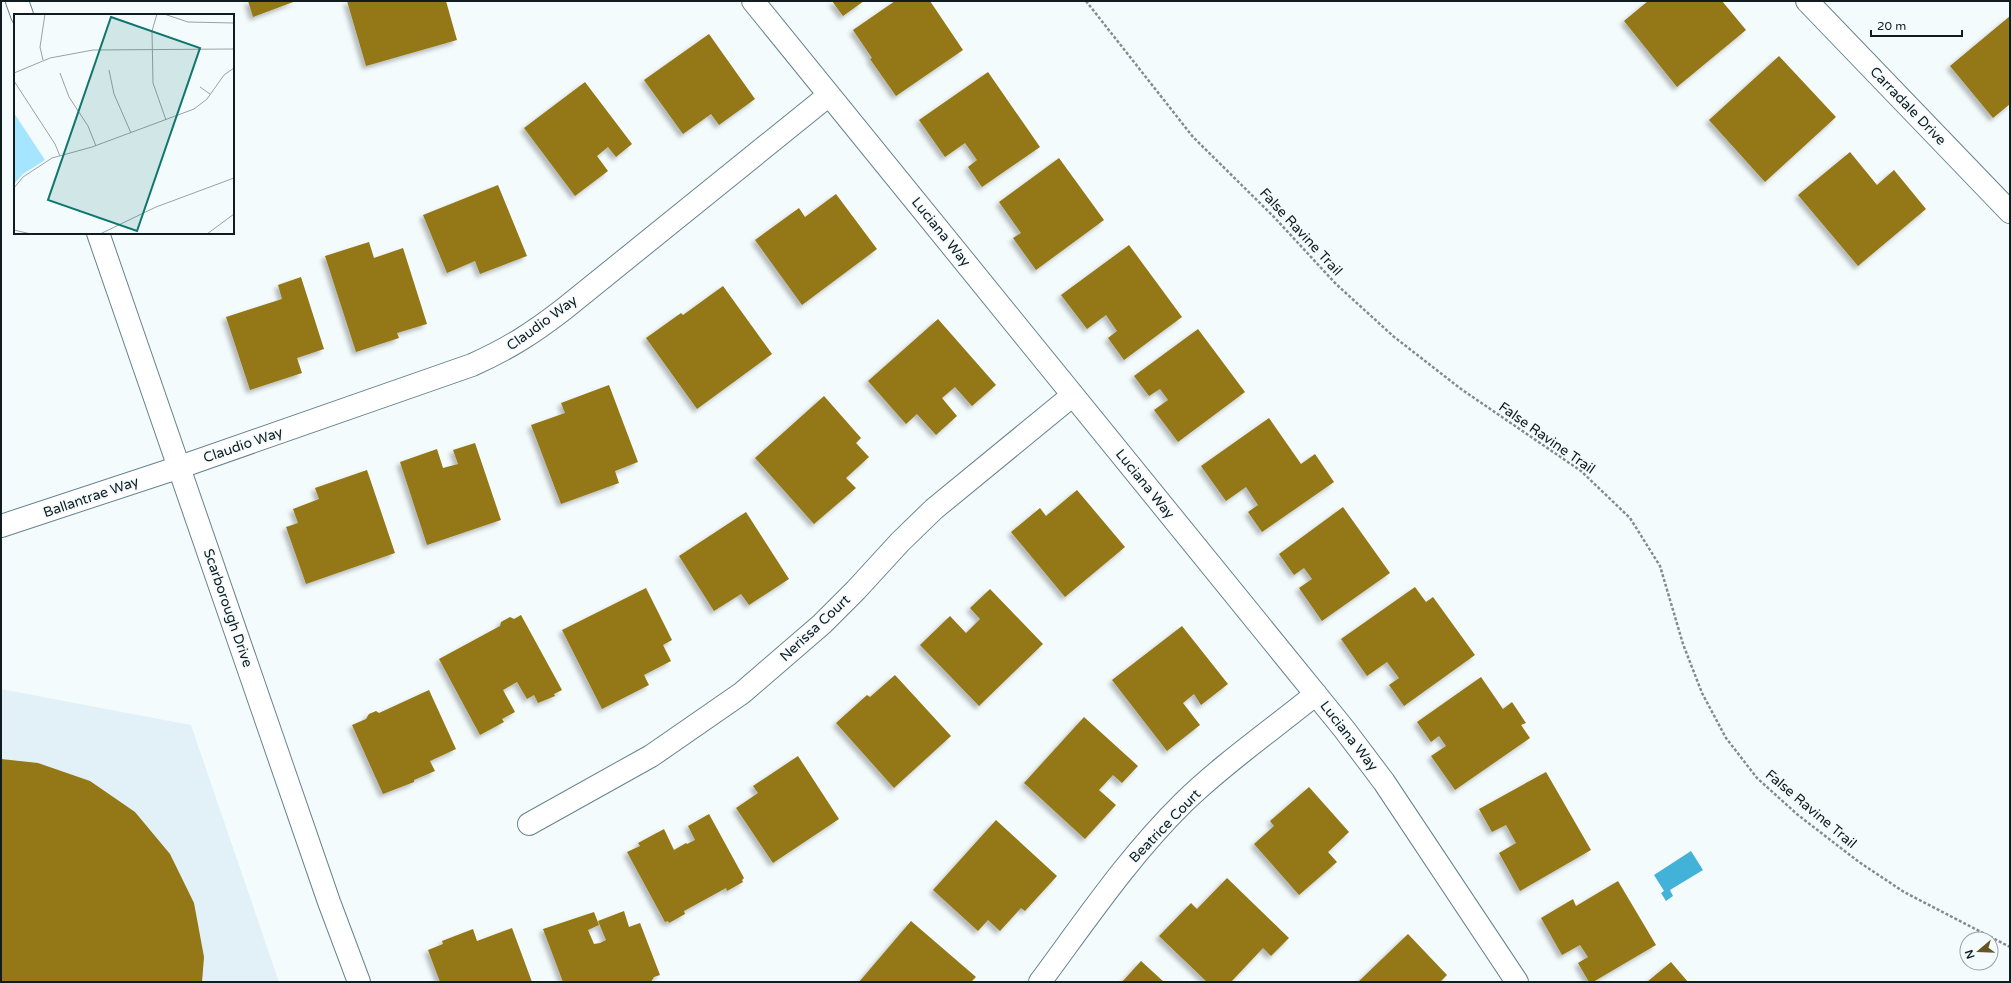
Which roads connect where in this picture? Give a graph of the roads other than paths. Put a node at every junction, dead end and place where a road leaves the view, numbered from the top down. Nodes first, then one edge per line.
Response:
1 (17, 1) edge
2 (753, 1) edge
3 (1807, 1) edge
4 (22, 14) edge
5 (829, 95) junction
6 (2010, 212) edge
7 (98, 234) edge
8 (1073, 395) junction
9 (180, 467) junction
10 (1, 526) edge
11 (1316, 694) junction
12 (529, 824) dead end
13 (359, 982) edge
14 (1040, 982) edge
15 (1517, 982) edge

1 - 4 street
2 - 5 street, Luciana Way
3 - 6 street, Carradale Drive
5 - 8 street, Luciana Way
5 - 9 street, Claudio Way
7 - 9 street, Scarborough Drive
8 - 11 street, Luciana Way
8 - 12 street, Nerissa Court
9 - 10 street, Ballantrae Way
9 - 13 street, Scarborough Drive
11 - 14 street, Beatrice Court
11 - 15 street, Luciana Way

